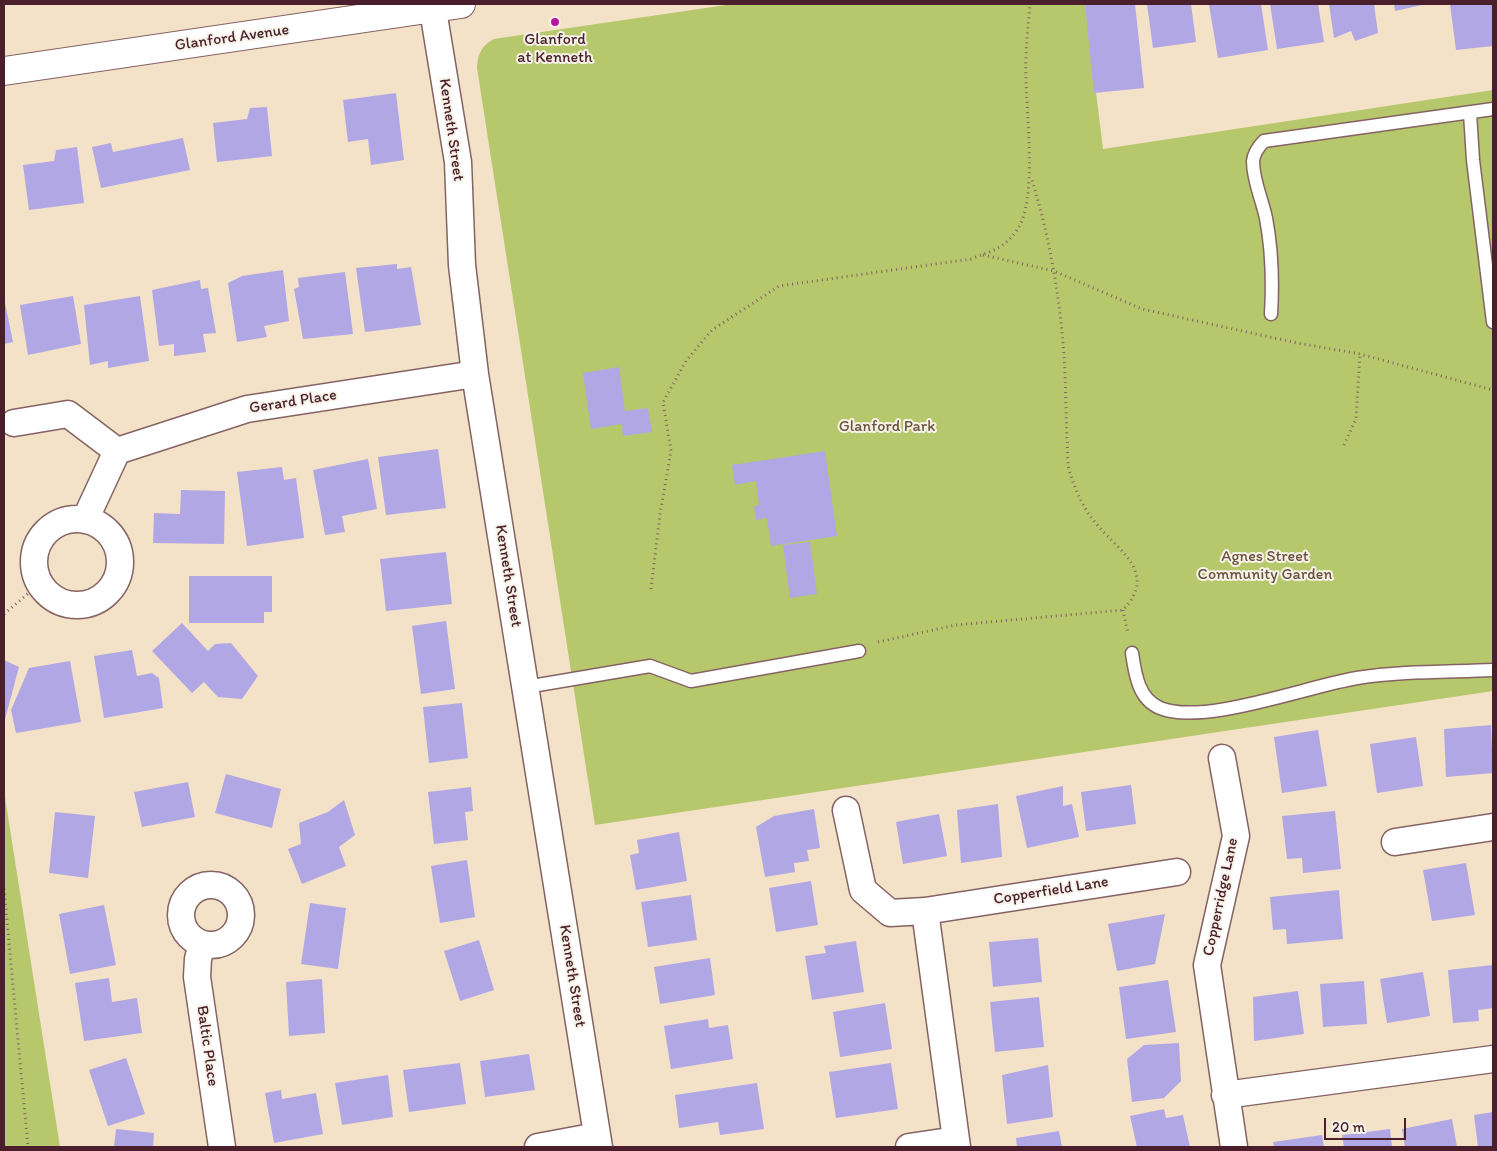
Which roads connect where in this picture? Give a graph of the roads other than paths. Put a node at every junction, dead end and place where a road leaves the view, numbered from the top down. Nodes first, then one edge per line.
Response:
1 (461, 4) edge
2 (432, 6) edge
3 (4, 71) edge
4 (1493, 109) edge
5 (1470, 113) junction
6 (1271, 314) dead end
7 (1493, 322) edge
8 (475, 374) junction
9 (14, 423) dead end
10 (117, 451) junction
11 (85, 520) junction
12 (859, 651) dead end
13 (1132, 653) dead end
14 (1493, 670) edge
15 (526, 687) junction
16 (1222, 758) dead end
17 (846, 810) dead end
18 (1493, 827) edge
19 (1395, 842) dead end
20 (1177, 872) dead end
21 (925, 911) junction
22 (202, 944) dead end
23 (1493, 1060) edge
24 (1225, 1095) junction
25 (598, 1142) edge
26 (957, 1144) edge
27 (222, 1147) edge
28 (538, 1147) edge
29 (909, 1147) edge
30 (1234, 1147) edge

1 - 2 main road, Glanford Avenue
2 - 3 main road, Glanford Avenue
2 - 8 street, Kenneth Street
4 - 5 lane
5 - 6 lane
5 - 7 lane
8 - 10 street, Gerard Place
8 - 15 street, Kenneth Street
9 - 10 street
10 - 11 street
11 - 11 street
12 - 15 lane
13 - 14 lane
15 - 25 street, Kenneth Street
16 - 24 street, Copperridge Lane
17 - 21 street, Copperfield Lane
18 - 19 street
20 - 21 street, Copperfield Lane
21 - 26 street
22 - 27 street, Baltic Place
23 - 24 street
24 - 30 street, Copperridge Lane
25 - 28 street
26 - 29 street

